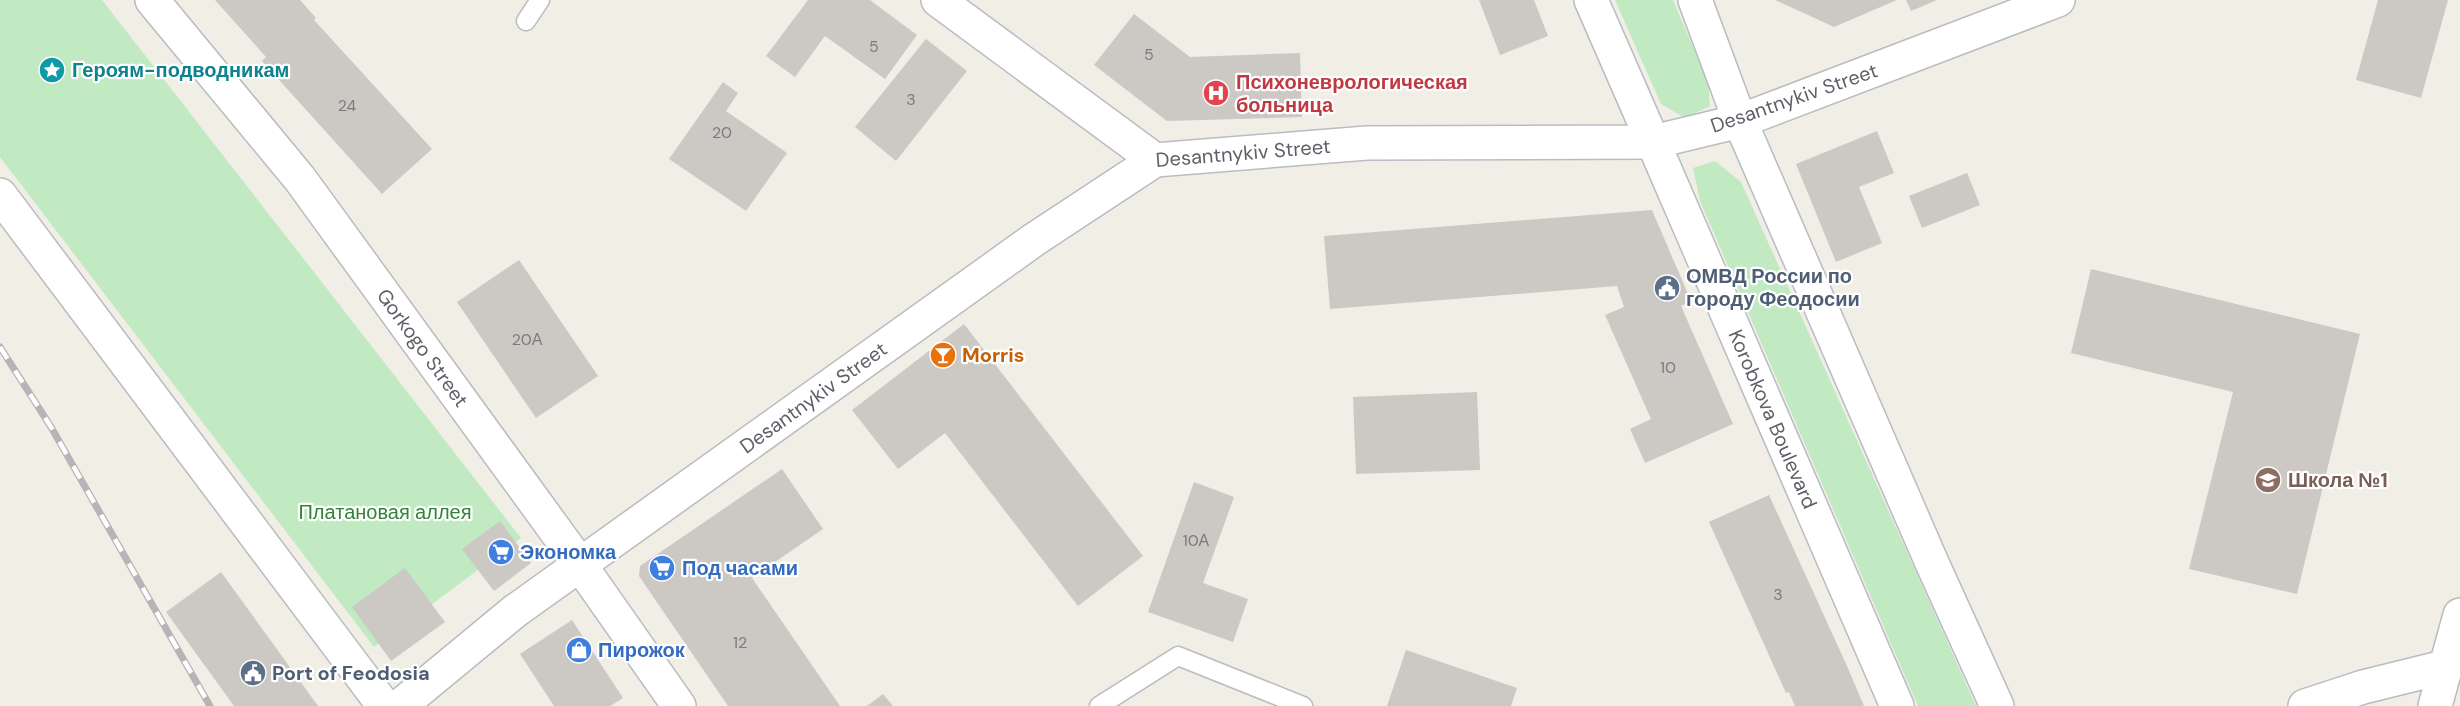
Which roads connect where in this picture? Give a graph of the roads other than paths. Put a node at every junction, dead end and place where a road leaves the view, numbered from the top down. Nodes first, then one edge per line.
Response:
1 (152, 0) edge
2 (540, 0) edge
3 (938, 0) edge
4 (1591, 0) edge
5 (1695, 0) edge
6 (2058, 0) edge
7 (526, 21) dead end
8 (1740, 121) junction
9 (1653, 142) junction
10 (1155, 160) junction
11 (0, 195) edge
12 (580, 564) junction
13 (2460, 615) edge
14 (2448, 666) junction
15 (384, 706) edge
16 (400, 706) edge
17 (679, 706) edge
18 (1099, 706) edge
19 (1303, 706) edge
20 (1896, 706) edge
21 (1997, 706) edge
22 (2305, 706) edge
23 (2435, 706) edge

1 - 12 street, Gorkogo Street
2 - 7 lane
3 - 10 street
4 - 9 street, Korobkova Boulevard
5 - 8 street
6 - 8 street, Desantnykiv Street
8 - 9 street, Desantnykiv Street
8 - 21 street
9 - 10 street, Desantnykiv Street
9 - 20 street, Korobkova Boulevard
10 - 12 street, Desantnykiv Street
11 - 15 street
12 - 16 street, Desantnykiv Street
12 - 17 street, Gorkogo Street
13 - 14 street
14 - 22 street
14 - 23 street
18 - 19 lane

